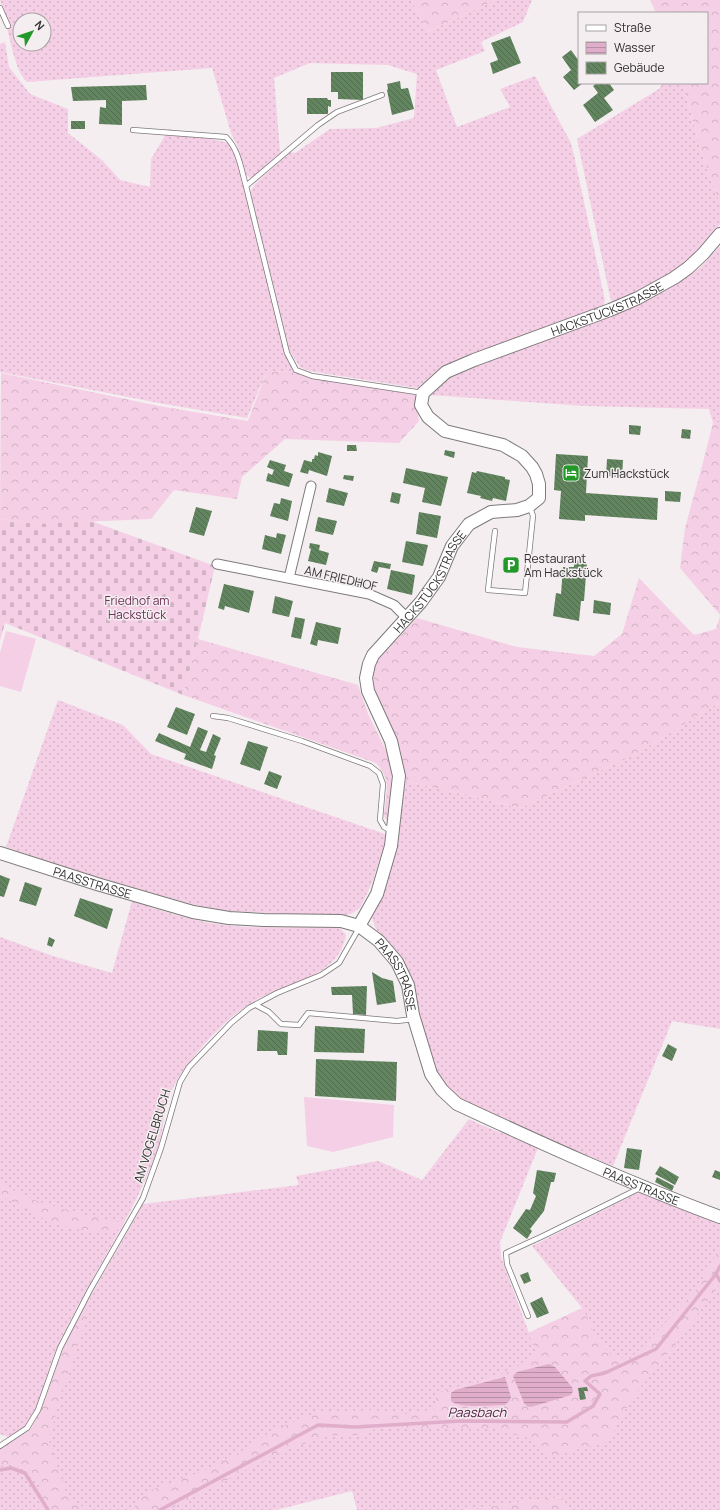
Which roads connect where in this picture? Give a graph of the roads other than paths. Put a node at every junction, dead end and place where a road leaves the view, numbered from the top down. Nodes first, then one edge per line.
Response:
1 (0, 8) edge
2 (8, 26) dead end
3 (382, 96) dead end
4 (133, 130) dead end
5 (246, 186) junction
6 (720, 234) edge
7 (423, 392) junction
8 (311, 486) dead end
9 (529, 506) junction
10 (495, 532) dead end
11 (217, 564) dead end
12 (289, 578) junction
13 (406, 617) junction
14 (213, 716) dead end
15 (393, 832) junction
16 (0, 853) edge
17 (359, 926) junction
18 (256, 1005) junction
19 (414, 1019) junction
20 (643, 1186) junction
21 (720, 1217) edge
22 (528, 1316) dead end
23 (0, 1446) edge

1 - 2 lane
3 - 5 lane
4 - 5 lane
5 - 7 lane
6 - 7 street, HACKSTÜCKSTRASSE
7 - 9 street
8 - 12 street, AM FRIEDHOF
9 - 10 lane
9 - 13 street, HACKSTÜCKSTRASSE
11 - 12 street, AM FRIEDHOF
12 - 13 street, AM FRIEDHOF
13 - 15 street, HACKSTÜCKSTRASSE
14 - 15 lane
15 - 17 street, HACKSTÜCKSTRASSE
16 - 17 street, PAASSTRASSE
17 - 18 lane, AM VOGELBRUCH
17 - 19 street, PAASSTRASSE
18 - 19 lane
18 - 23 lane, AM VOGELBRUCH
19 - 20 street, PAASSTRASSE
20 - 21 street, PAASSTRASSE
20 - 22 lane

